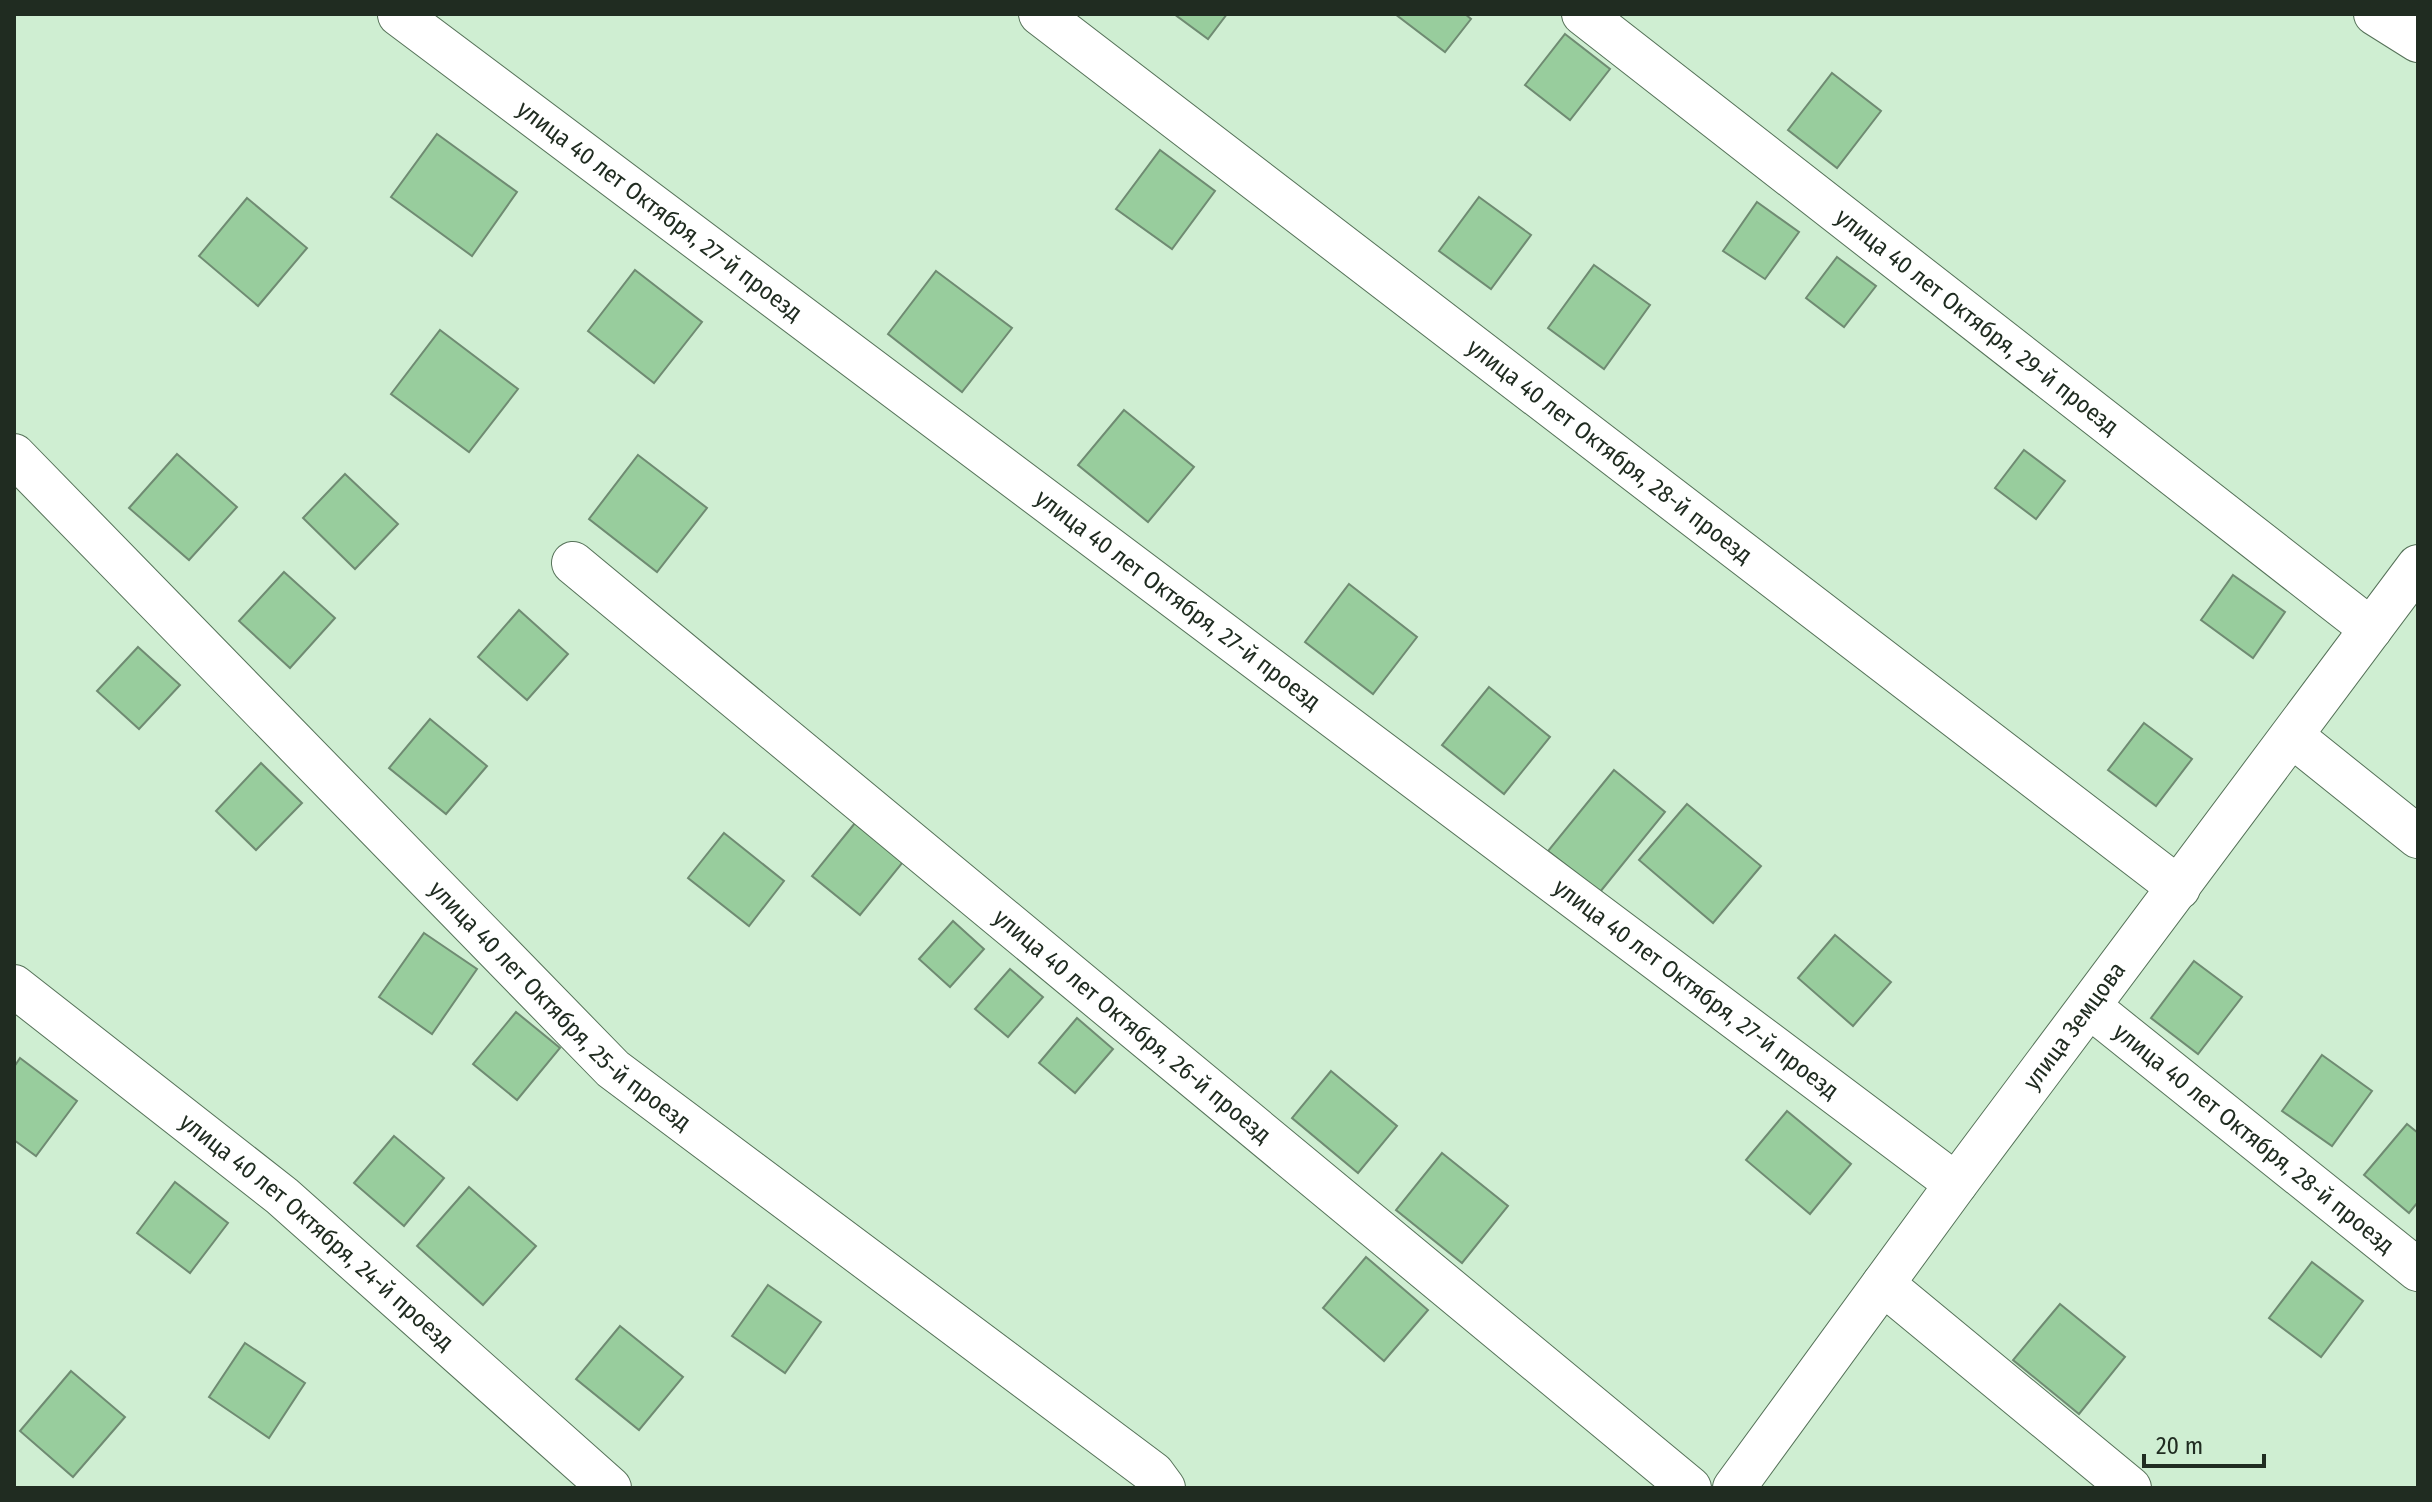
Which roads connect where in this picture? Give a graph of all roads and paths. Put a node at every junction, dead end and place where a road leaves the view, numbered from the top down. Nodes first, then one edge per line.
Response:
1 (1040, 14) edge
2 (1583, 14) edge
3 (2375, 14) edge
4 (399, 15) edge
5 (2418, 41) edge
6 (14, 455) edge
7 (573, 563) dead end
8 (2418, 566) edge
9 (2371, 629) junction
10 (2292, 736) junction
11 (2418, 837) edge
12 (2179, 888) junction
13 (14, 986) edge
14 (2090, 1007) junction
15 (1956, 1184) junction
16 (2418, 1270) edge
17 (1883, 1284) junction
18 (610, 1488) edge
19 (1164, 1488) edge
20 (1690, 1488) edge
21 (1734, 1488) edge
22 (2130, 1488) edge

1 - 12 street, улица 40 лет Октября, 28-й проезд
2 - 9 street, улица 40 лет Октября, 29-й проезд
3 - 5 street
4 - 15 street, улица 40 лет Октября, 27-й проезд
6 - 19 street, улица 40 лет Октября, 25-й проезд
7 - 20 street, улица 40 лет Октября, 26-й проезд
8 - 9 street, улица Земцова
9 - 10 street, улица Земцова
10 - 11 street
10 - 12 street, улица Земцова
12 - 14 street, улица Земцова
13 - 18 street, улица 40 лет Октября, 24-й проезд
14 - 15 street, улица Земцова
14 - 16 street, улица 40 лет Октября, 28-й проезд
15 - 17 street, улица Земцова
17 - 21 street, улица Земцова
17 - 22 street

